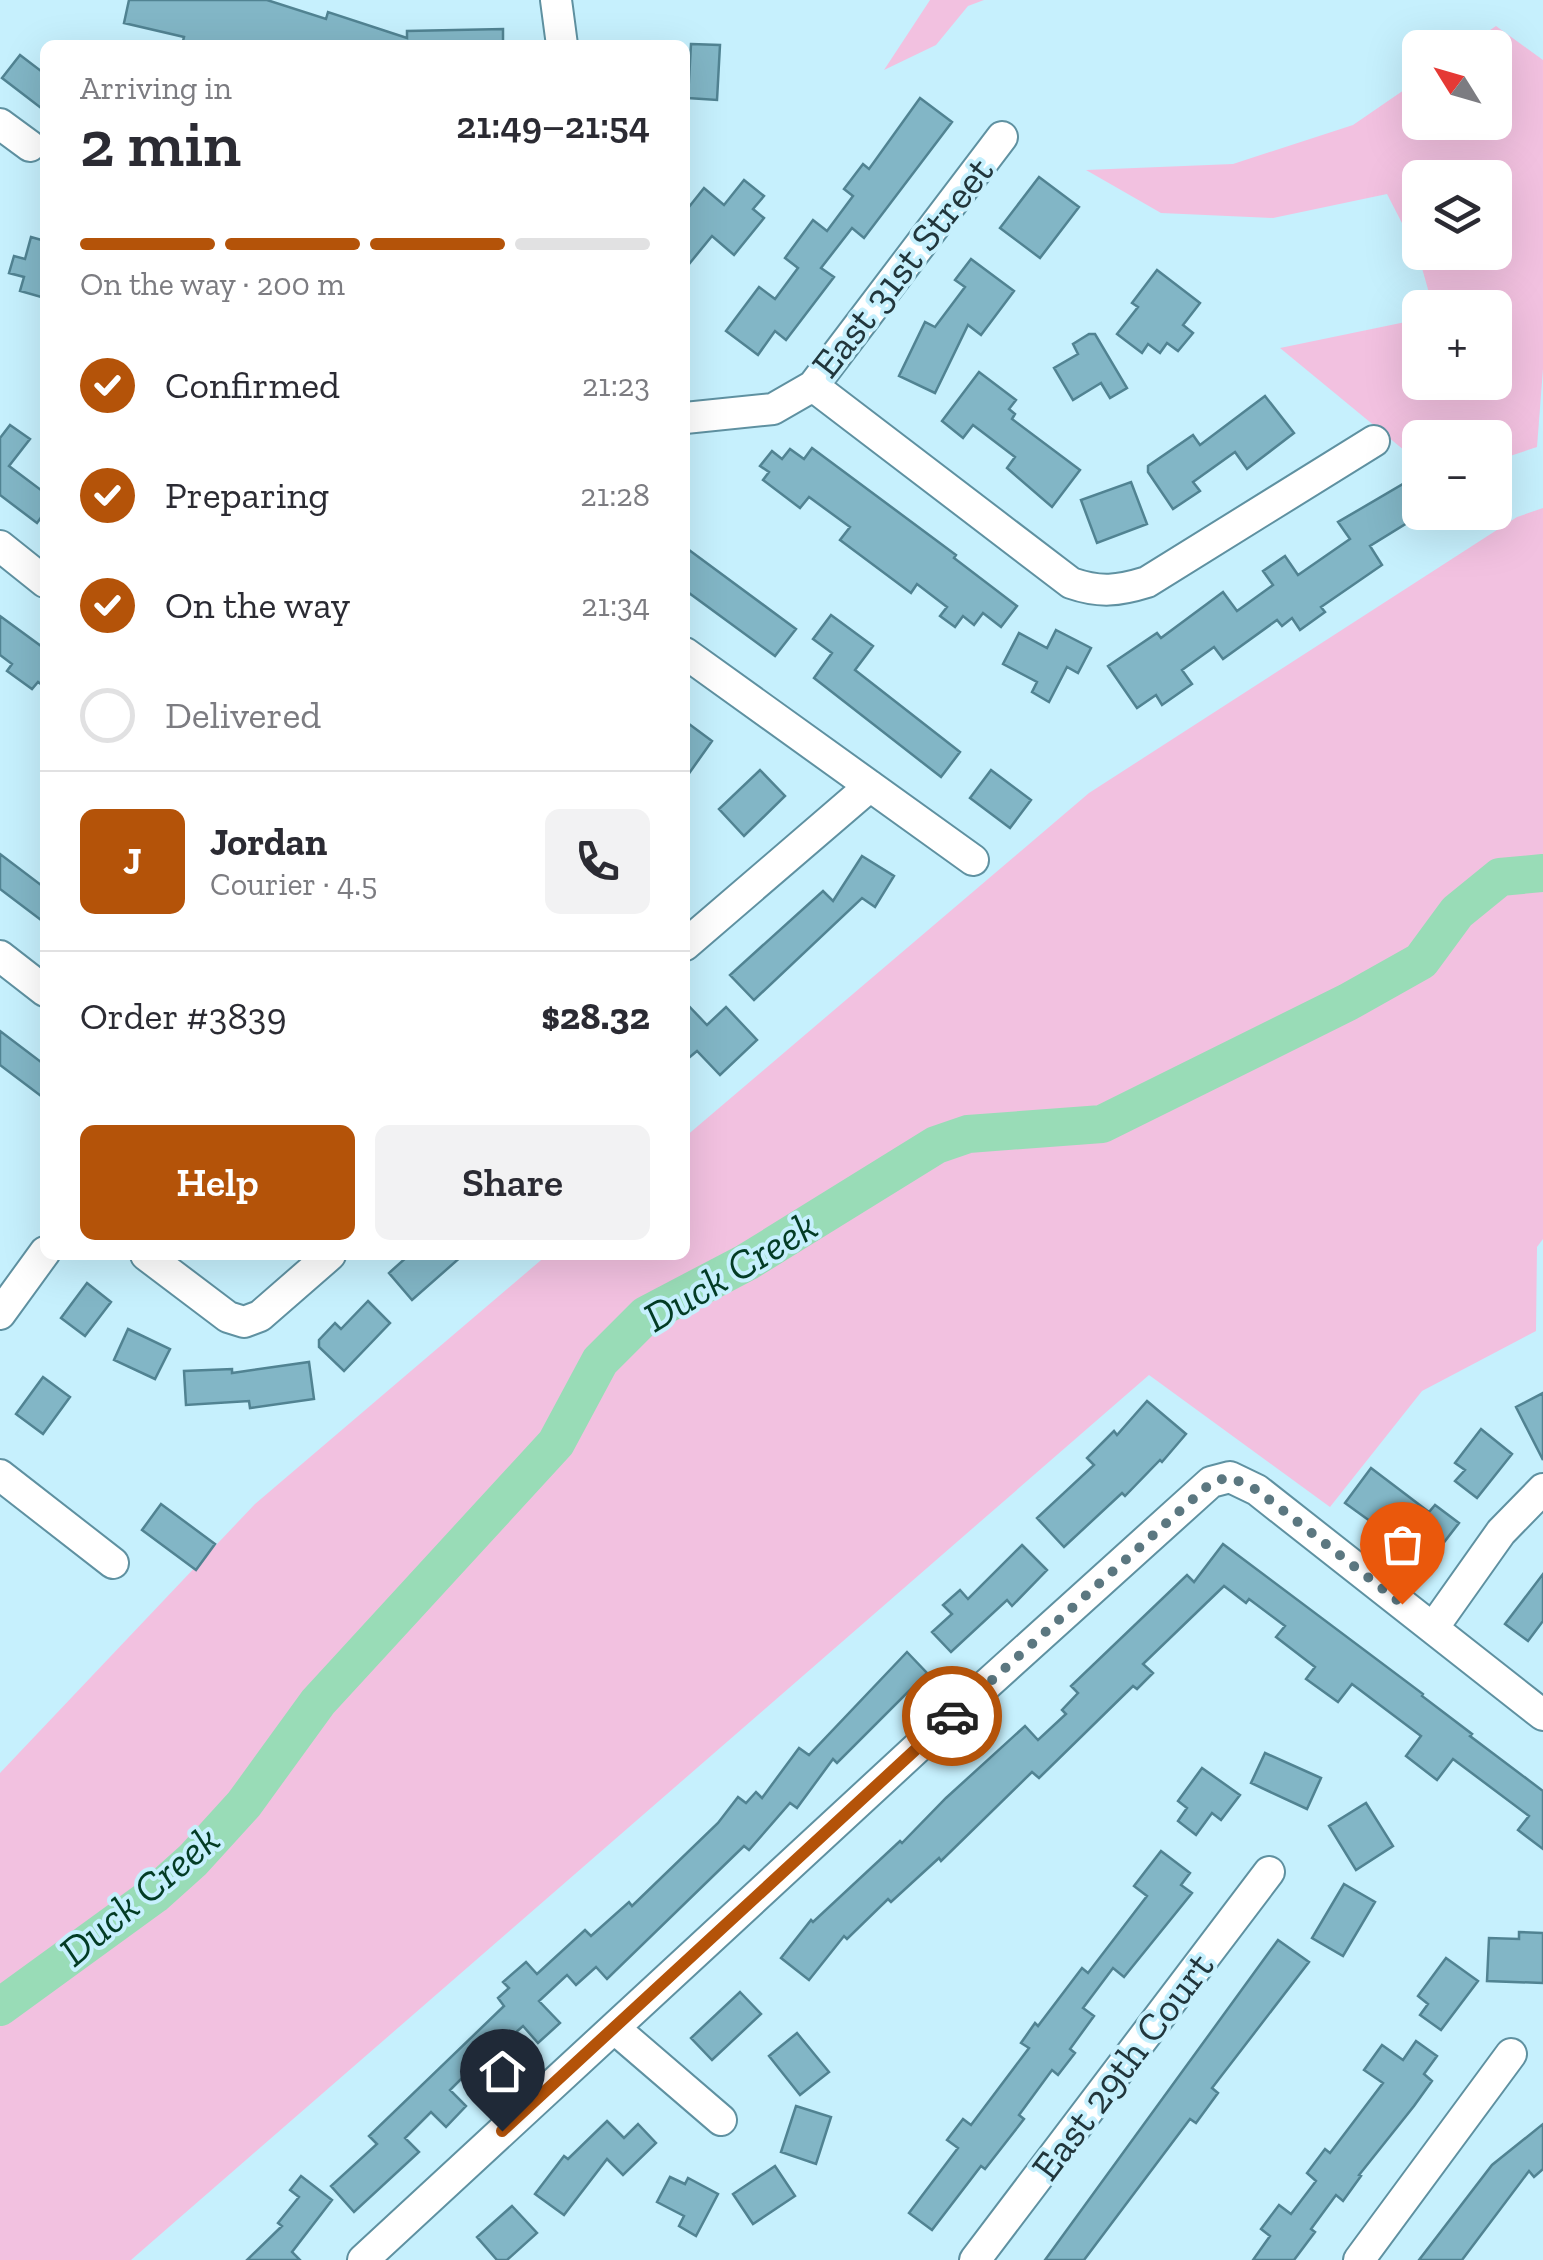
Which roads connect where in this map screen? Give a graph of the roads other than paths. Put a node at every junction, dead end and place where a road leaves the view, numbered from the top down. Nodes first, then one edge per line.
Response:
1 (556, 0) edge
2 (561, 40) edge
3 (0, 124) edge
4 (1002, 138) dead end
5 (30, 146) dead end
6 (813, 386) junction
7 (690, 417) edge
8 (1374, 441) dead end
9 (0, 546) edge
10 (40, 578) edge
11 (690, 656) edge
12 (870, 786) junction
13 (973, 860) dead end
14 (690, 940) edge
15 (0, 956) edge
16 (40, 987) edge
17 (40, 1258) edge
18 (153, 1260) edge
19 (324, 1260) edge
20 (2, 1306) edge
21 (0, 1475) edge
22 (1543, 1489) edge
23 (114, 1563) dead end
24 (1433, 1628) junction
25 (1543, 1715) edge
26 (1269, 1872) dead end
27 (614, 2028) junction
28 (1511, 2054) dead end
29 (722, 2120) dead end
30 (363, 2260) edge
31 (975, 2260) edge
32 (1360, 2260) edge

1 - 2 street
3 - 5 street
4 - 6 street, East 31st Street
6 - 7 street, East 31st Street
6 - 8 street
9 - 10 street
11 - 12 street
12 - 13 street
12 - 14 street
15 - 16 street
17 - 20 street
18 - 19 street
21 - 23 street
22 - 24 street
24 - 25 street
24 - 27 street
26 - 31 street, East 29th Court
27 - 29 street
27 - 30 street
28 - 32 street

